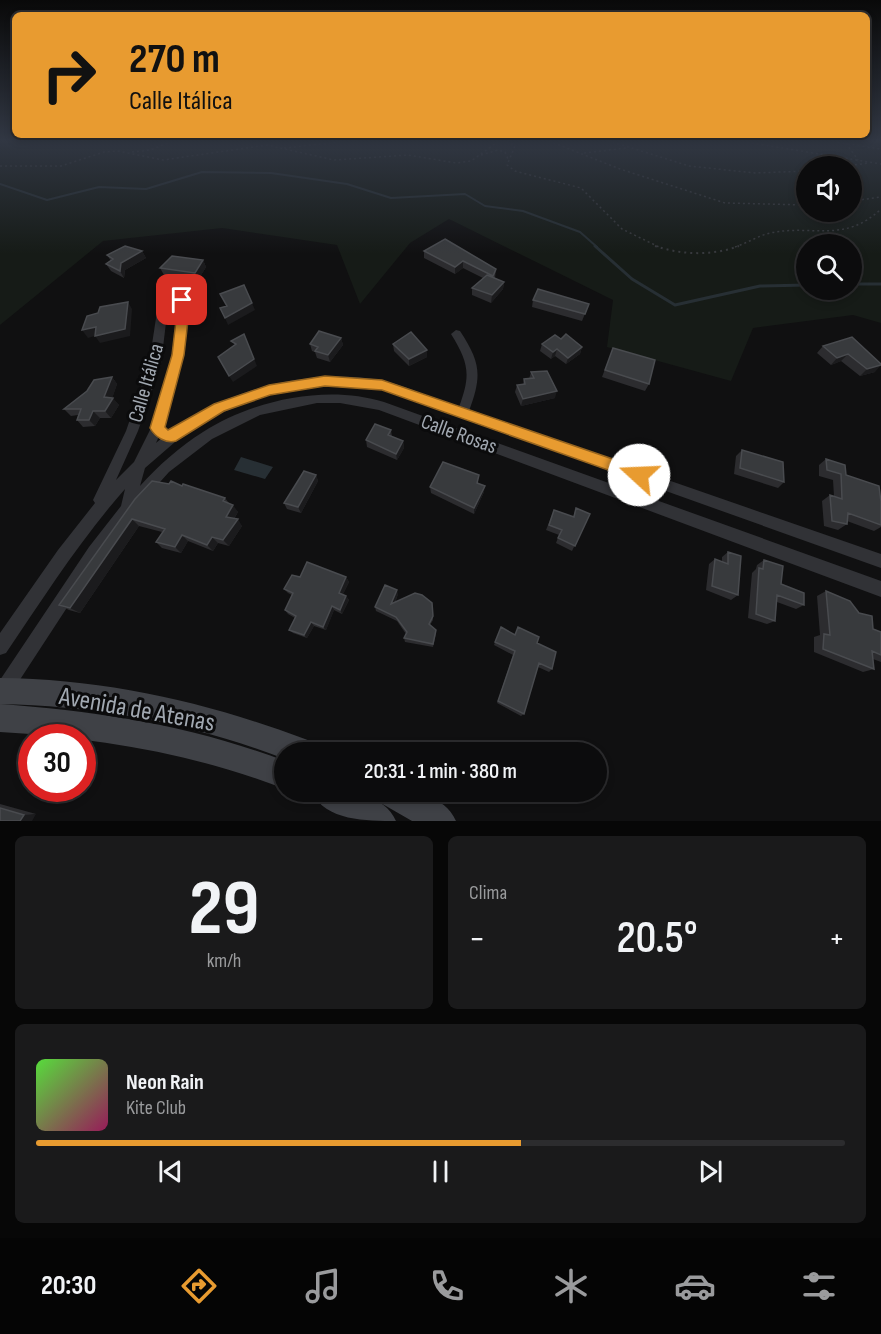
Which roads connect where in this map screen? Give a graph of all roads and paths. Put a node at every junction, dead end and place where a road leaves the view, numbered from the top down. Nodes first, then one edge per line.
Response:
1 (539, 177) edge
2 (646, 177) edge
3 (881, 197) edge
4 (862, 200) edge
5 (796, 205) edge
6 (881, 209) edge
7 (456, 334) dead end
8 (463, 412) junction
9 (158, 428) junction
10 (171, 437) junction
11 (141, 460) junction
12 (125, 508) junction
13 (94, 513) junction
14 (881, 561) edge
15 (881, 589) edge
16 (0, 647) edge
17 (1, 692) edge
18 (0, 718) edge
19 (277, 742) edge
20 (274, 771) edge
21 (346, 802) edge
22 (407, 802) edge
23 (381, 821) edge
24 (441, 821) edge

1 - 6 path
2 - 5 path
3 - 4 path
7 - 8 street
8 - 10 street, Calle Rosas
8 - 14 street, Calle Rosas
9 - 10 street
9 - 11 street, Calle Itálica
9 - 13 street, Calle Itálica
10 - 11 street, Calle Rosas
11 - 12 street, Calle Itálica
11 - 13 street, Calle Rosas
12 - 15 street, Calle Rosas
12 - 17 street, Calle Rosas
13 - 16 street, Calle Rosas
17 - 19 main road, Avenida de Atenas
18 - 20 main road, Avenida de Atenas
21 - 23 main road
22 - 24 main road

